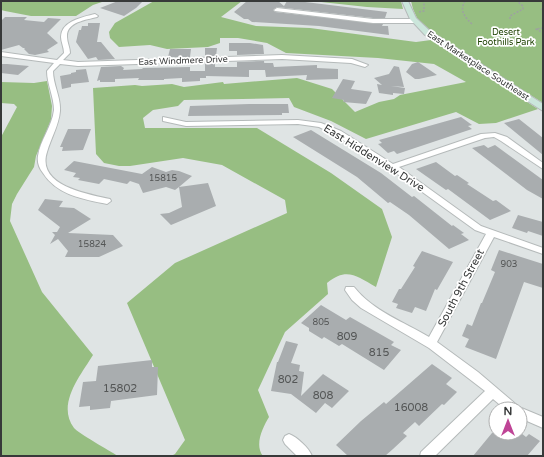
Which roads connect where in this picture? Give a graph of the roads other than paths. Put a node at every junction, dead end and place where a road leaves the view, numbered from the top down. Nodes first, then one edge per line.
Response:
1 (405, 1) edge
2 (277, 10) dead end
3 (95, 16) dead end
4 (414, 21) junction
5 (1, 54) edge
6 (58, 61) junction
7 (365, 65) dead end
8 (543, 108) edge
9 (166, 119) dead end
10 (392, 167) junction
11 (543, 167) edge
12 (107, 200) dead end
13 (491, 233) junction
14 (543, 251) edge
15 (350, 290) dead end
16 (432, 344) junction
17 (494, 391) junction
18 (505, 401) edge
19 (528, 416) edge
20 (543, 423) edge
21 (289, 440) dead end
22 (306, 456) edge
23 (426, 456) edge

1 - 4 street, East Marketplace Southeast
2 - 4 street
3 - 6 street
4 - 8 street, East Marketplace Southeast
5 - 6 street, East Windmere Drive
6 - 7 street, East Windmere Drive
6 - 12 street
9 - 10 street, East Hiddenview Drive
10 - 11 street
10 - 13 street, East Hiddenview Drive
13 - 14 street, East Hiddenview Drive
13 - 16 street, South 9th Street
15 - 16 street
16 - 17 street
17 - 18 street
17 - 23 street
19 - 20 street
21 - 22 street

